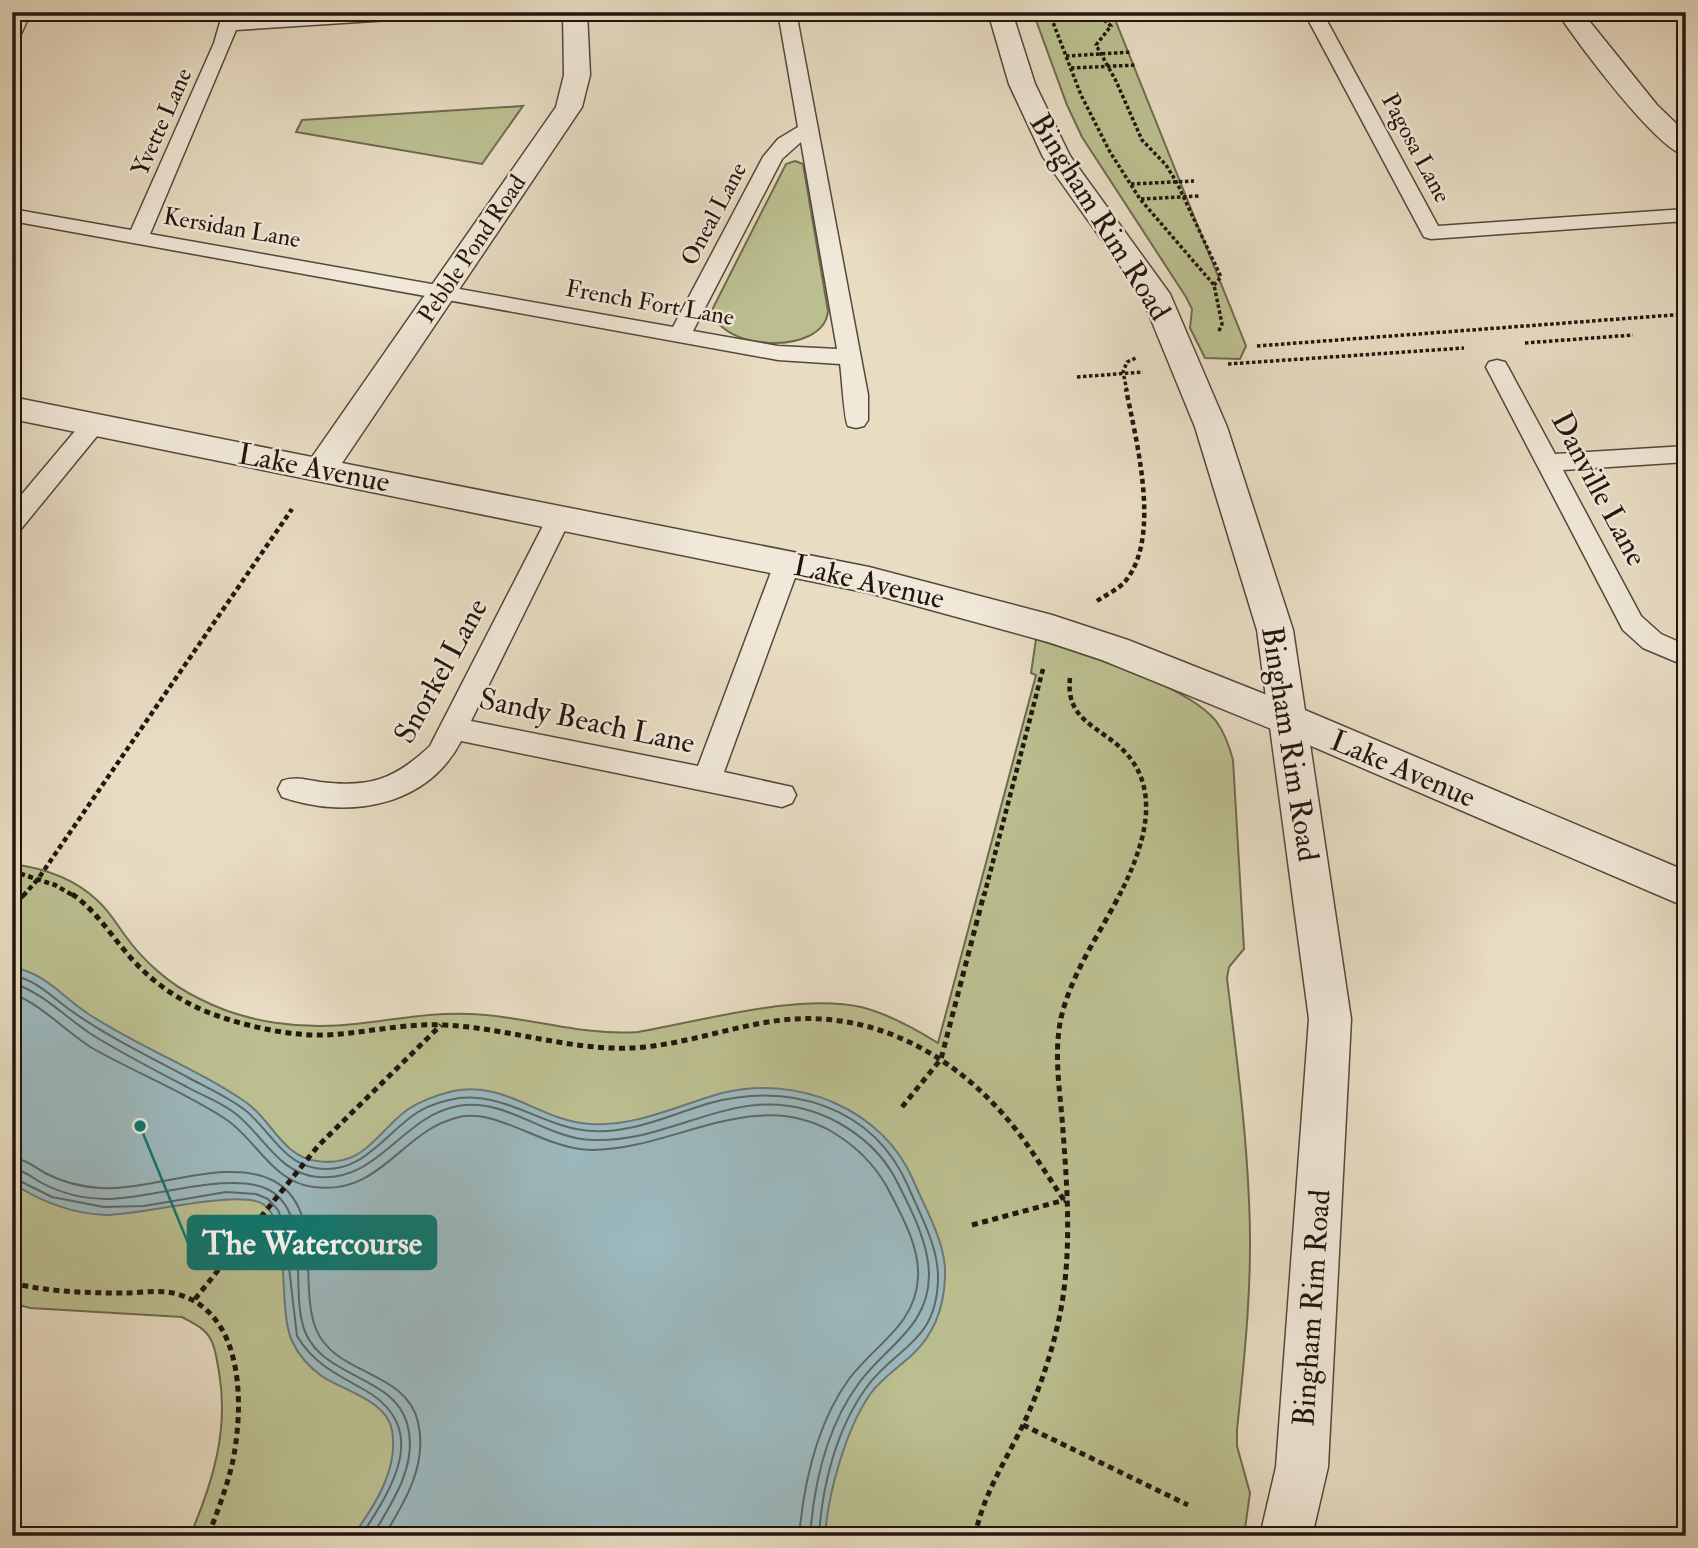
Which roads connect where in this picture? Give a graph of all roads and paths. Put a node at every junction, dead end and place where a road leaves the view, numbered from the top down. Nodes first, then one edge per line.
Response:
1 (19, 12) edge
2 (436, 12) edge
3 (575, 12) edge
4 (786, 12) edge
5 (1000, 12) edge
6 (1095, 12) edge
7 (1350, 12) edge
8 (1569, 12) edge
9 (1314, 13) edge
10 (231, 19) edge
11 (12, 29) edge
12 (1132, 52) dead end
13 (1102, 55) junction
14 (1066, 56) dead end
15 (1137, 65) dead end
16 (1108, 67) junction
17 (1071, 68) dead end
18 (808, 129) junction
19 (1686, 148) edge
20 (1194, 181) dead end
21 (1177, 183) junction
22 (1131, 184) dead end
23 (1199, 196) dead end
24 (1184, 197) junction
25 (1140, 199) dead end
26 (12, 215) edge
27 (1686, 215) edge
28 (138, 238) junction
29 (1214, 285) dead end
30 (442, 292) junction
31 (1686, 314) edge
32 (680, 335) junction
33 (1633, 335) dead end
34 (1524, 343) dead end
35 (1257, 346) dead end
36 (1469, 347) dead end
37 (850, 357) junction
38 (1226, 365) dead end
39 (1497, 367) dead end
40 (1144, 372) dead end
41 (1077, 377) dead end
42 (12, 408) edge
43 (856, 421) dead end
44 (94, 424) junction
45 (1686, 454) edge
46 (1548, 463) junction
47 (320, 470) junction
48 (292, 509) dead end
49 (559, 518) junction
50 (12, 523) edge
51 (787, 564) junction
52 (1082, 639) junction
53 (1686, 656) edge
54 (1045, 660) dead end
55 (1287, 719) junction
56 (453, 728) junction
57 (707, 780) junction
58 (292, 789) dead end
59 (782, 795) dead end
60 (12, 872) edge
61 (38, 879) junction
62 (1686, 890) edge
63 (12, 907) edge
64 (442, 1024) junction
65 (942, 1059) junction
66 (902, 1107) dead end
67 (1065, 1200) junction
68 (972, 1225) dead end
69 (12, 1283) edge
70 (194, 1299) junction
71 (1024, 1425) junction
72 (1188, 1505) dead end
73 (208, 1536) edge
74 (975, 1536) edge
75 (1286, 1536) edge

1 - 11 street
2 - 10 lane, Yvette Lane
3 - 30 street, Pebble Pond Road
4 - 18 lane
5 - 55 street, Bingham Rim Road
6 - 13 path
7 - 9 lane
8 - 19 street
9 - 27 lane, Pagosa Lane
10 - 28 lane, Yvette Lane
12 - 13 path
13 - 14 path
13 - 16 path
15 - 16 path
16 - 17 path
16 - 21 path
18 - 32 lane, Oneal Lane
18 - 37 lane
20 - 21 path
21 - 22 path
21 - 24 path
23 - 24 path
24 - 25 path
24 - 29 path
26 - 28 lane, Kersidan Lane
28 - 30 lane, Kersidan Lane
30 - 32 lane, French Fort Lane
30 - 47 street, Pebble Pond Road
31 - 35 path
32 - 37 lane, French Fort Lane
33 - 34 path
36 - 38 path
37 - 43 lane
39 - 46 lane, Danville Lane
40 - 41 path
42 - 44 street, Lake Avenue
44 - 47 street, Lake Avenue
44 - 50 lane
45 - 46 lane
46 - 53 lane, Danville Lane
47 - 49 street, Lake Avenue
48 - 61 path
49 - 51 street, Lake Avenue
49 - 56 lane, Snorkel Lane
51 - 52 street, Lake Avenue
51 - 57 lane, Sandy Beach Lane
52 - 55 street, Lake Avenue
52 - 67 path
54 - 65 path
55 - 62 street, Lake Avenue
55 - 75 street, Bingham Rim Road
56 - 57 lane, Sandy Beach Lane
56 - 58 lane, Snorkel Lane
57 - 59 lane, Sandy Beach Lane
60 - 61 path
61 - 63 path
61 - 64 path
64 - 65 path
64 - 70 path
65 - 66 path
65 - 67 path
67 - 68 path
67 - 71 path
69 - 70 path
70 - 73 path
71 - 72 path
71 - 74 path

